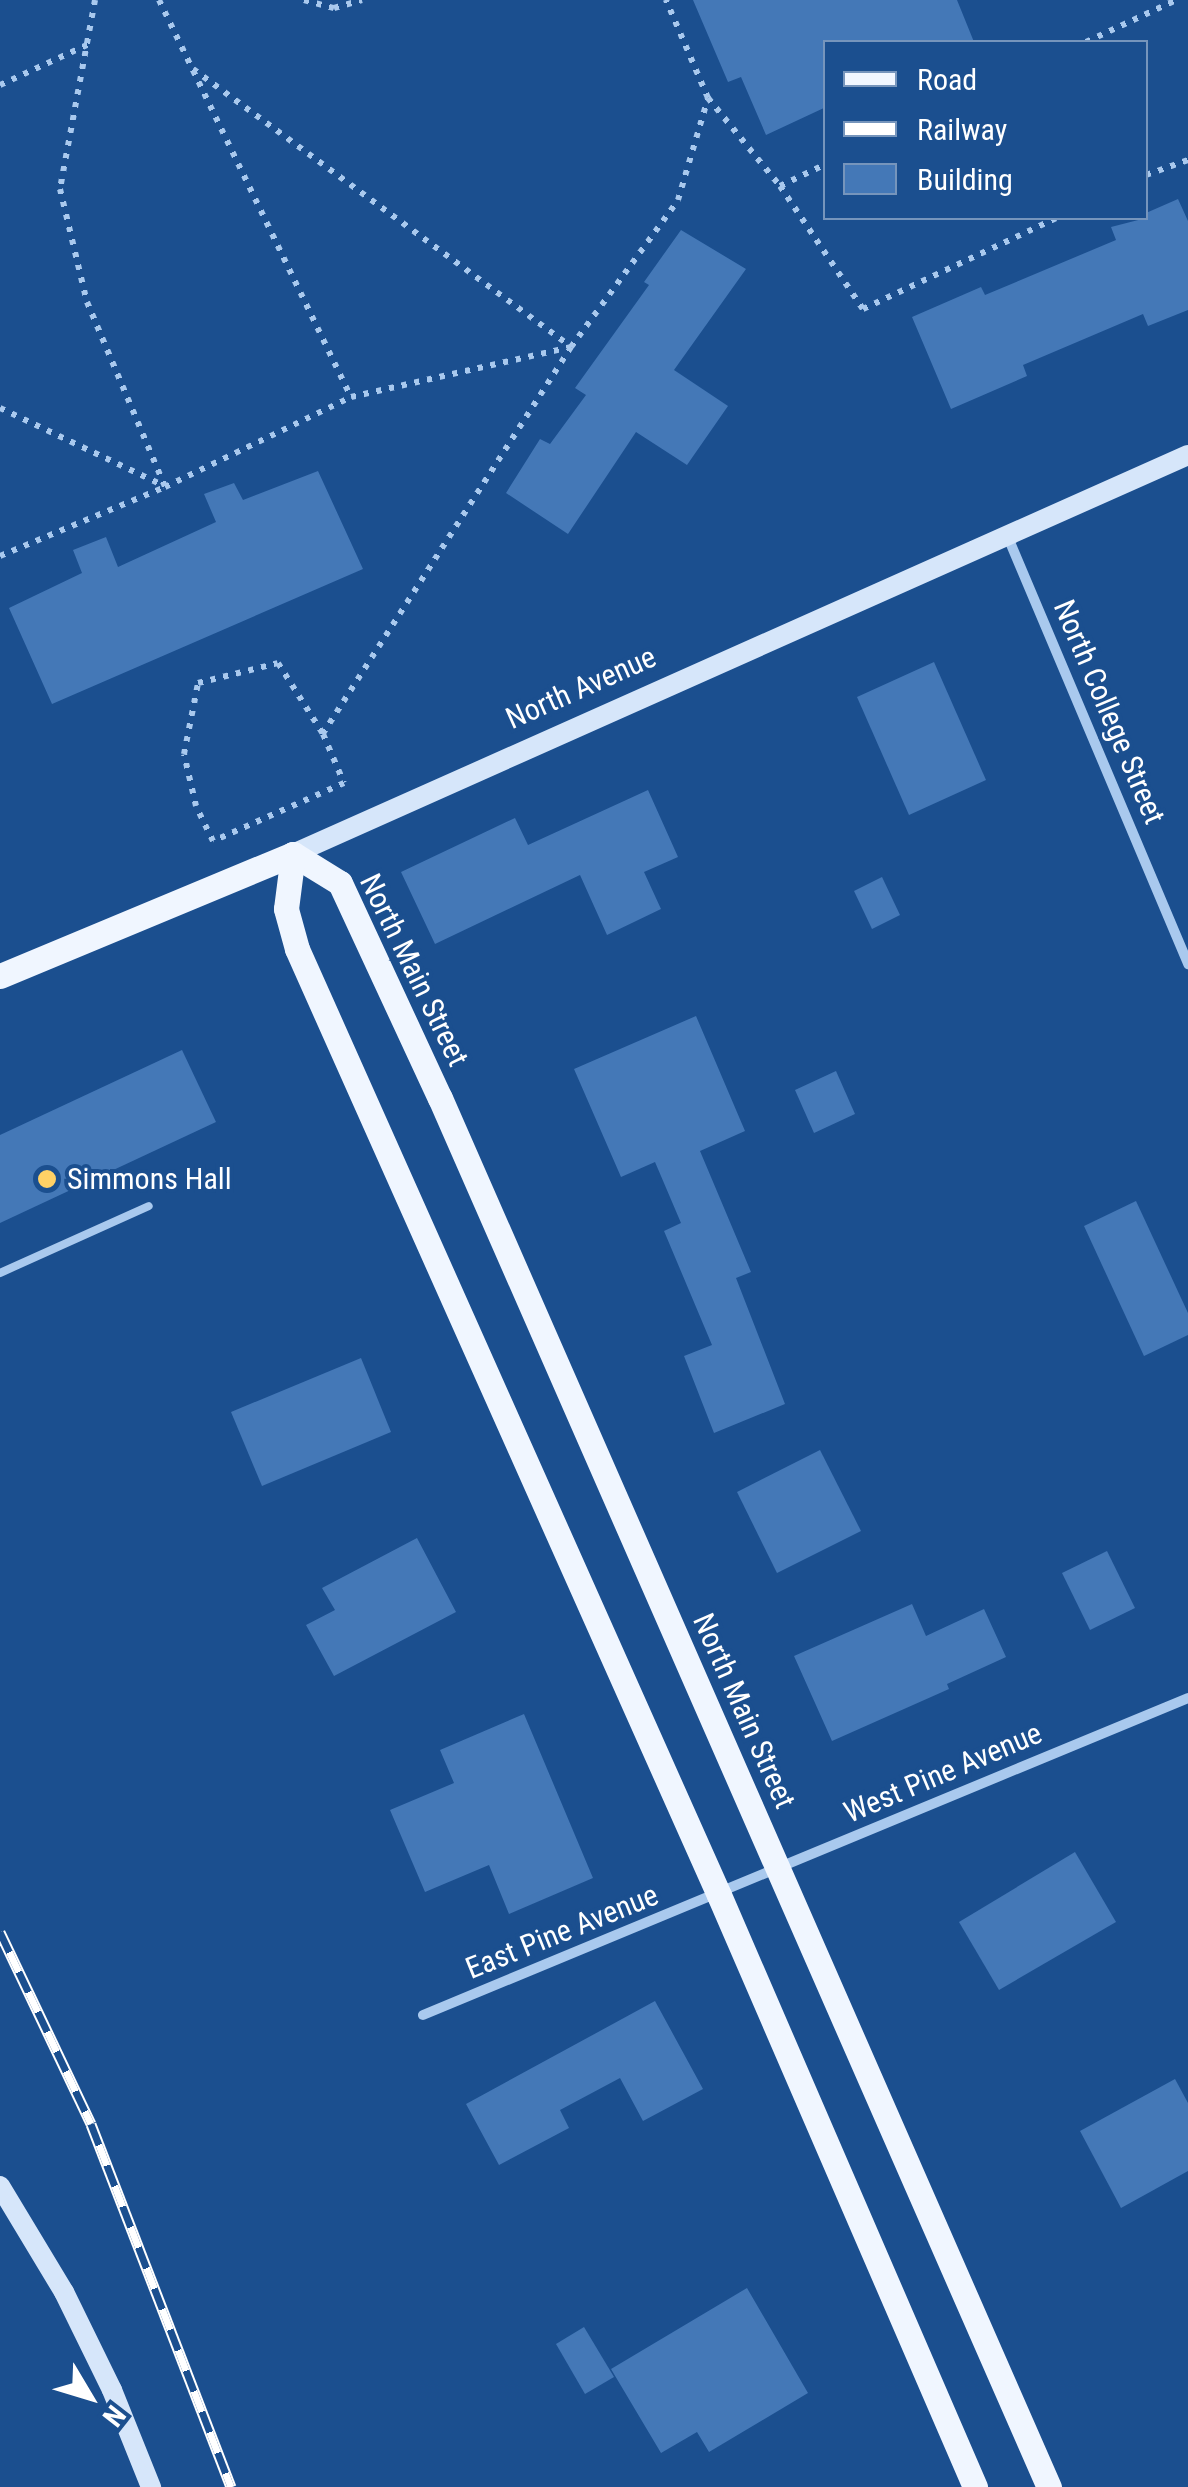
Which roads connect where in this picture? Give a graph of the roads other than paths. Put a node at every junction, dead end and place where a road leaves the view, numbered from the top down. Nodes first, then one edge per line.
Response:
1 (1188, 456) edge
2 (1007, 534) junction
3 (293, 854) junction
4 (1188, 964) edge
5 (0, 976) edge
6 (149, 1206) dead end
7 (0, 1273) edge
8 (1188, 1698) edge
9 (778, 1868) junction
10 (718, 1895) junction
11 (424, 2015) dead end
12 (0, 2186) edge
13 (150, 2487) edge
14 (975, 2487) edge
15 (1050, 2487) edge

1 - 2 street, North Avenue
2 - 3 street, North Avenue
2 - 4 street, North College Street
3 - 5 main road, North Avenue
3 - 9 main road, North Main Street
3 - 10 main road
6 - 7 lane
8 - 9 street, West Pine Avenue
9 - 10 street, West Pine Avenue
9 - 15 main road, North Main Street
10 - 11 street, East Pine Avenue
10 - 14 main road
12 - 13 street

